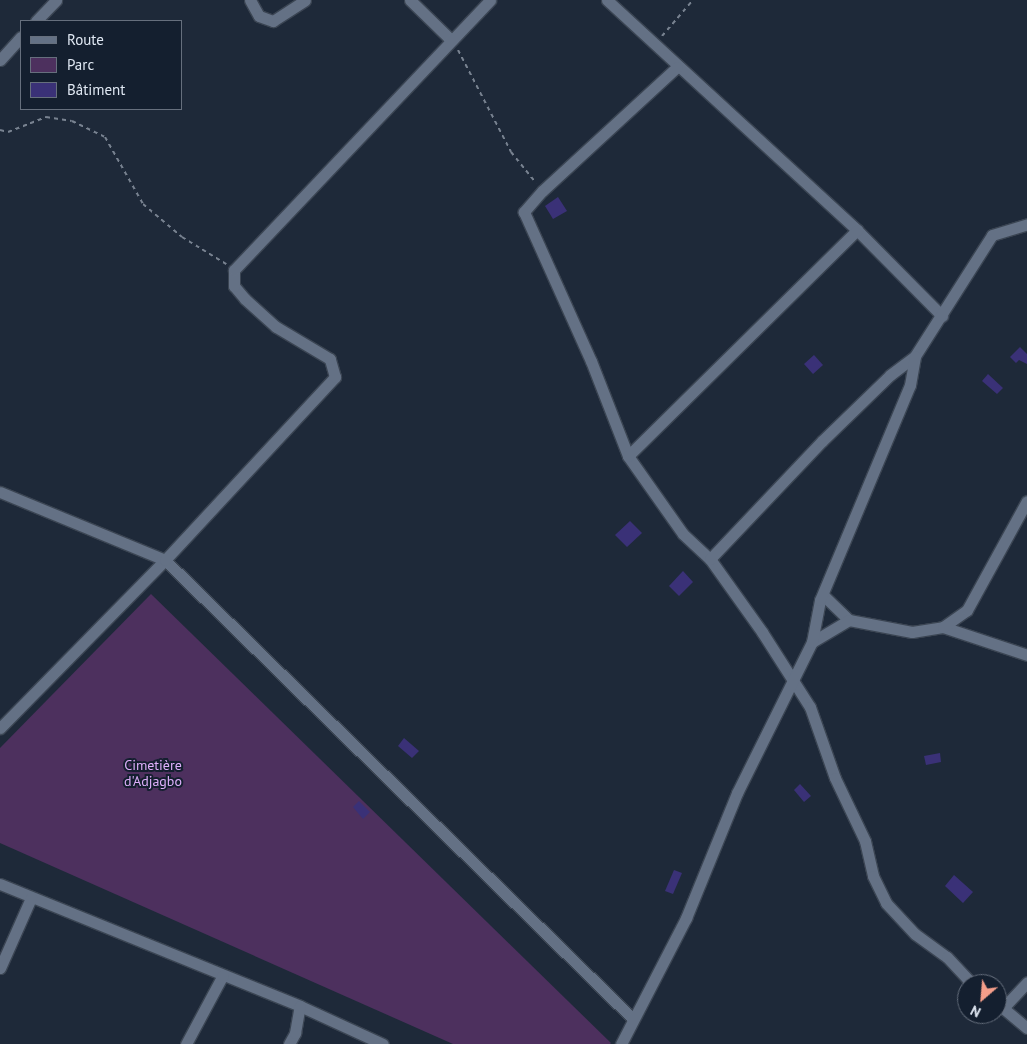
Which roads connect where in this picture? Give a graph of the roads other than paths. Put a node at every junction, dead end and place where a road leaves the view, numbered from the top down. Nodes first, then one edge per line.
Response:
1 (56, 0) edge
2 (250, 0) edge
3 (305, 0) edge
4 (410, 0) edge
5 (490, 0) edge
6 (608, 0) edge
7 (37, 20) edge
8 (20, 38) edge
9 (451, 40) junction
10 (0, 60) edge
11 (677, 67) junction
12 (1027, 224) edge
13 (857, 230) junction
14 (942, 316) junction
15 (915, 356) junction
16 (628, 456) junction
17 (0, 492) edge
18 (1027, 501) edge
19 (710, 559) junction
20 (165, 560) junction
21 (823, 595) junction
22 (849, 620) junction
23 (943, 627) junction
24 (812, 642) junction
25 (1027, 655) edge
26 (792, 680) junction
27 (0, 728) edge
28 (0, 884) edge
29 (31, 898) junction
30 (0, 968) edge
31 (963, 974) edge
32 (223, 975) junction
33 (1027, 982) edge
34 (1007, 1000) edge
35 (300, 1006) junction
36 (1007, 1010) edge
37 (632, 1018) junction
38 (1027, 1028) edge
39 (186, 1044) edge
40 (289, 1044) edge
41 (382, 1044) edge
42 (621, 1044) edge

1 - 7 street
2 - 3 street
4 - 9 street
5 - 9 street
6 - 11 street
8 - 10 street
9 - 20 street
11 - 13 street
11 - 16 street
12 - 14 street
13 - 14 street
13 - 16 street
14 - 15 street
15 - 19 street
15 - 21 street
16 - 19 street
17 - 20 street
18 - 23 street
19 - 26 street
20 - 27 street
20 - 37 street
21 - 22 street
21 - 24 street
22 - 23 street
22 - 24 street
23 - 25 street
24 - 26 street
26 - 31 street
26 - 37 street
28 - 29 street
29 - 30 street
29 - 32 street
32 - 35 street
32 - 39 street
33 - 34 street
35 - 40 street
35 - 41 street
36 - 38 street
37 - 42 street

